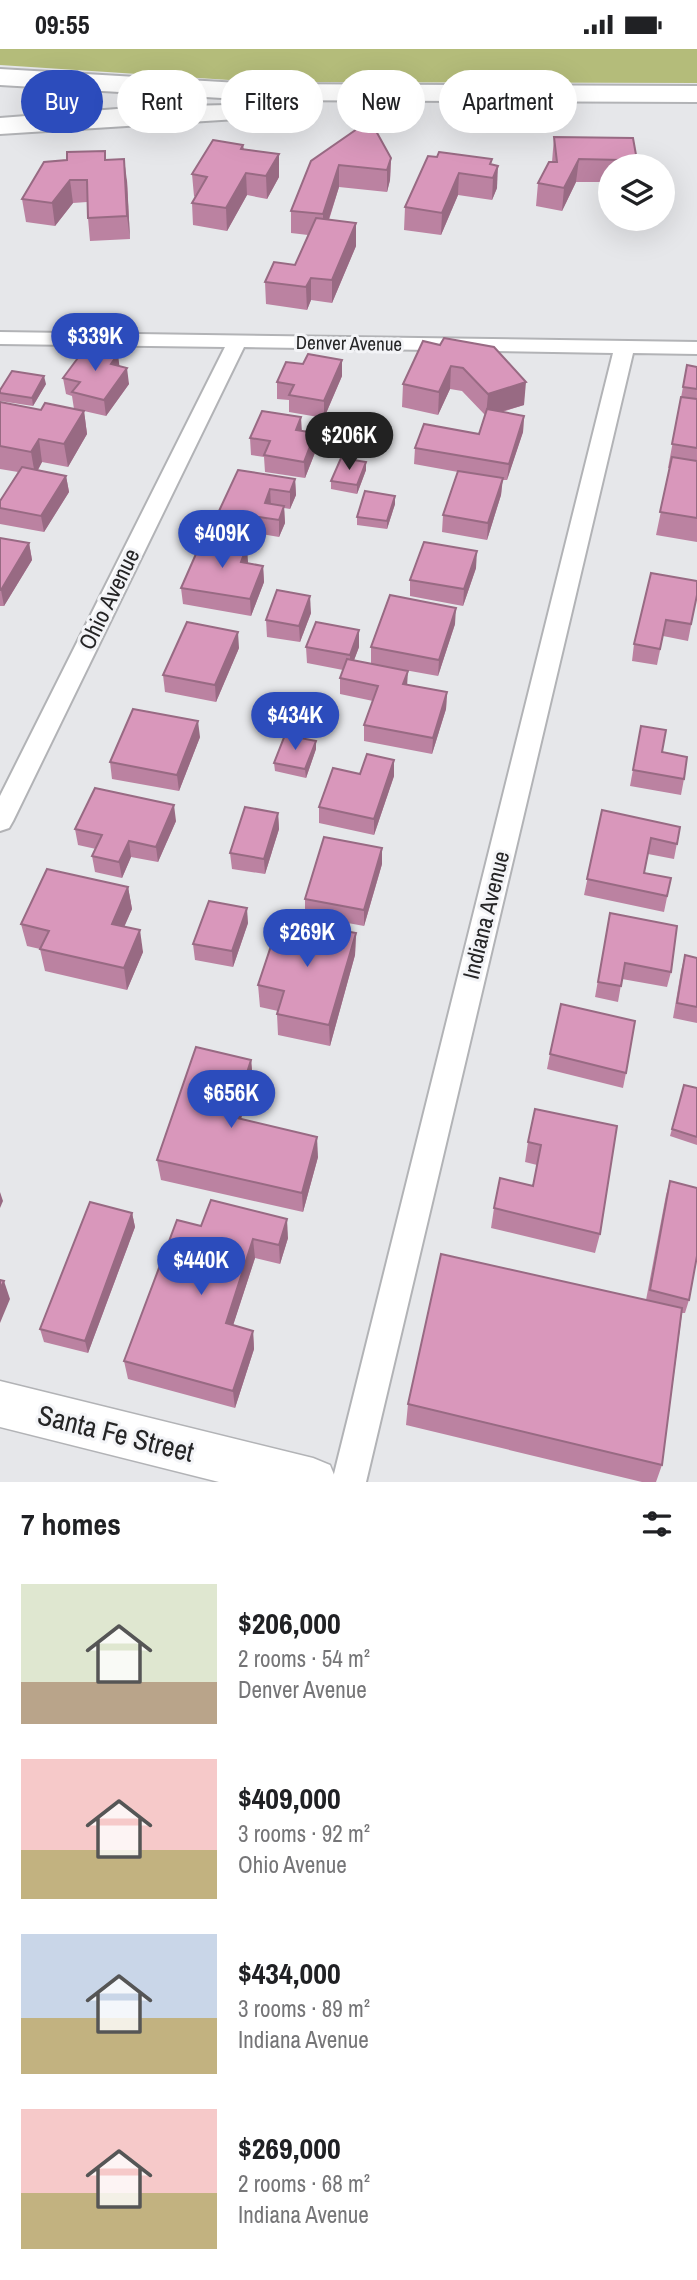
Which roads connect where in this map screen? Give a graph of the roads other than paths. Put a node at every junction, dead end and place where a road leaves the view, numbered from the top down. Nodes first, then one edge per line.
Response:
1 (0, 77) edge
2 (697, 94) edge
3 (439, 116) edge
4 (0, 126) edge
5 (0, 338) edge
6 (237, 340) junction
7 (697, 348) edge
8 (624, 349) junction
9 (0, 821) edge
10 (0, 1404) edge
11 (243, 1474) edge
12 (313, 1482) edge
13 (349, 1482) edge

1 - 2 main road
3 - 4 main road
5 - 6 street, Denver Avenue
6 - 8 street, Denver Avenue
6 - 9 street, Ohio Avenue
7 - 8 street, Denver Avenue
8 - 13 street, Indiana Avenue
10 - 11 main road, Santa Fe Street
11 - 12 main road, Santa Fe Street

